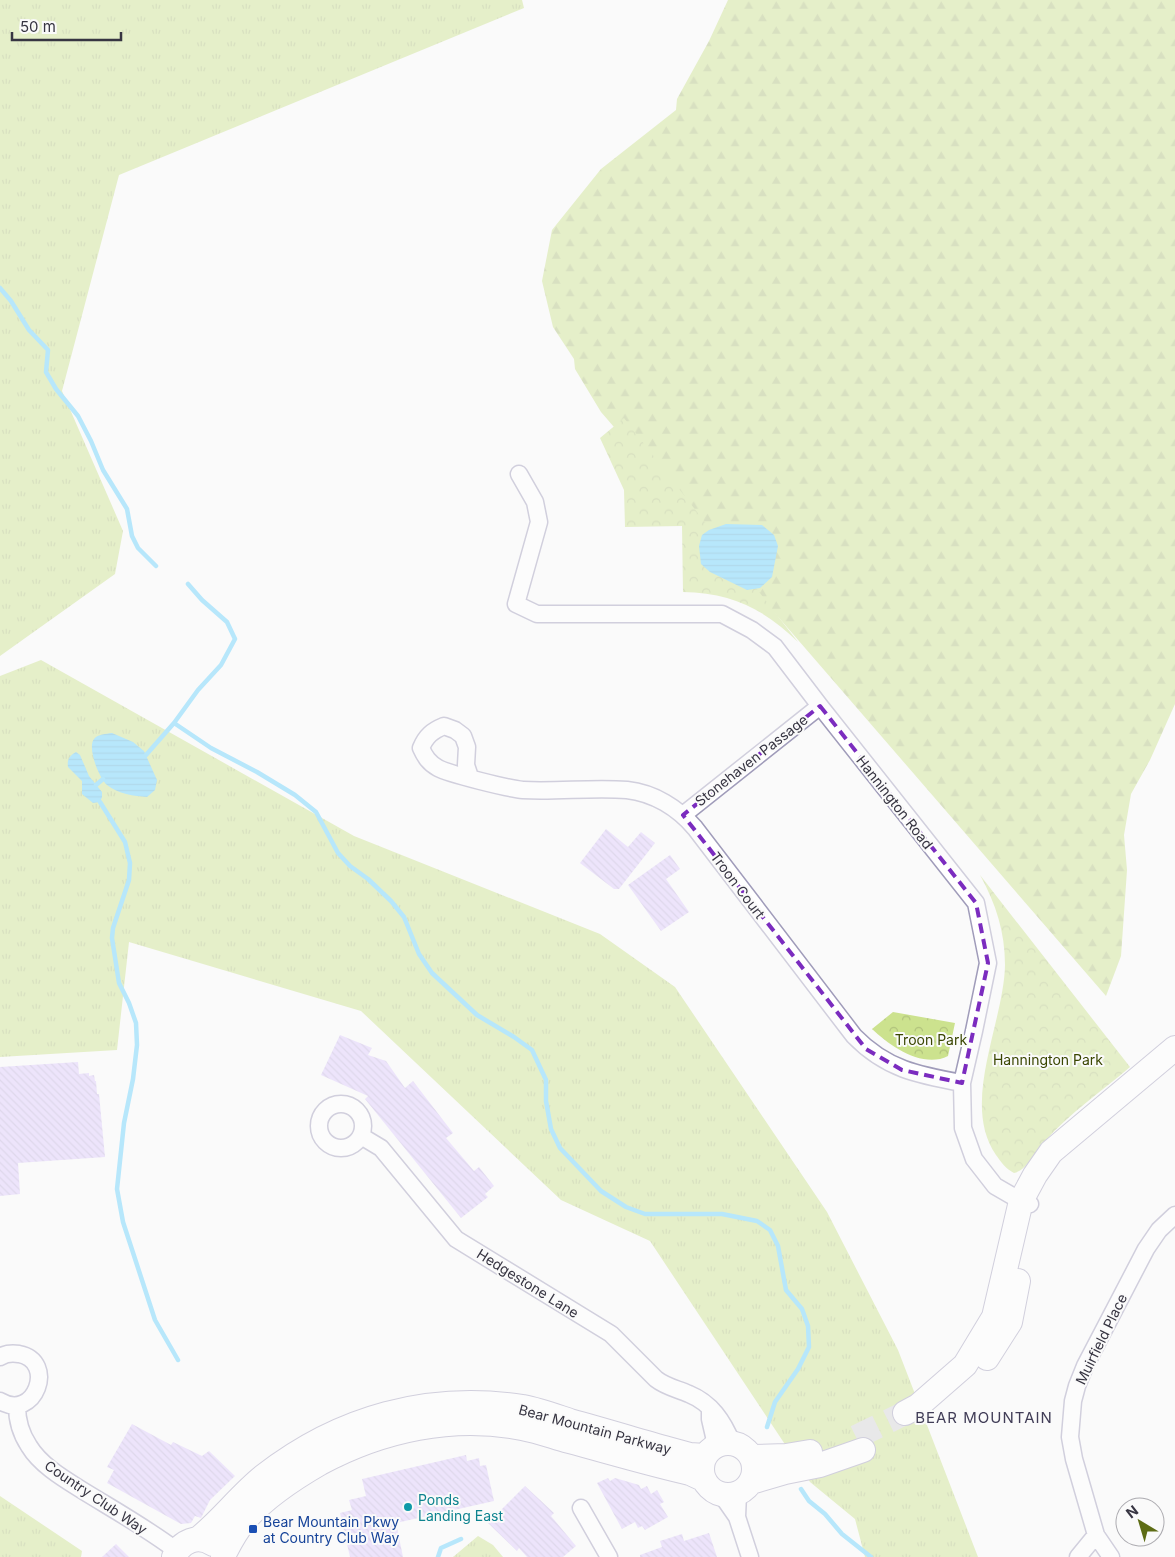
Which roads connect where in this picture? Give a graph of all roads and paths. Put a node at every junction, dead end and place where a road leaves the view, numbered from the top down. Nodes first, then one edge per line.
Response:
1 (519, 474) dead end
2 (820, 706) junction
3 (470, 777) dead end
4 (684, 815) junction
5 (1175, 1048) edge
6 (1175, 1067) edge
7 (962, 1083) junction
8 (361, 1136) dead end
9 (1027, 1203) junction
10 (1175, 1215) edge
11 (0, 1357) edge
12 (0, 1401) edge
13 (17, 1406) junction
14 (908, 1420) tunnel mouth
15 (724, 1470) junction
16 (580, 1508) dead end
17 (1096, 1535) junction
18 (198, 1539) junction
19 (176, 1554) edge
20 (223, 1556) edge
21 (608, 1557) edge
22 (750, 1557) edge
23 (1078, 1557) edge
24 (1111, 1557) edge

1 - 2 street, Hannington Road
2 - 4 street, Stonehaven Passage
2 - 7 street, Hannington Road
3 - 4 street, Troon Court
4 - 7 street, Troon Court
5 - 9 street
6 - 9 street
7 - 9 street, Hannington Road
8 - 15 street, Hedgestone Lane
9 - 14 street
10 - 17 street, Muirfield Place
11 - 13 street
12 - 13 street
13 - 19 street, Country Club Way
15 - 15 street, Bear Mountain Parkway
15 - 18 street, Bear Mountain Parkway
15 - 20 street, Bear Mountain Parkway
15 - 22 street
16 - 21 street
17 - 23 street
17 - 24 street, Muirfield Place
18 - 19 street, Bear Mountain Parkway
18 - 20 street

